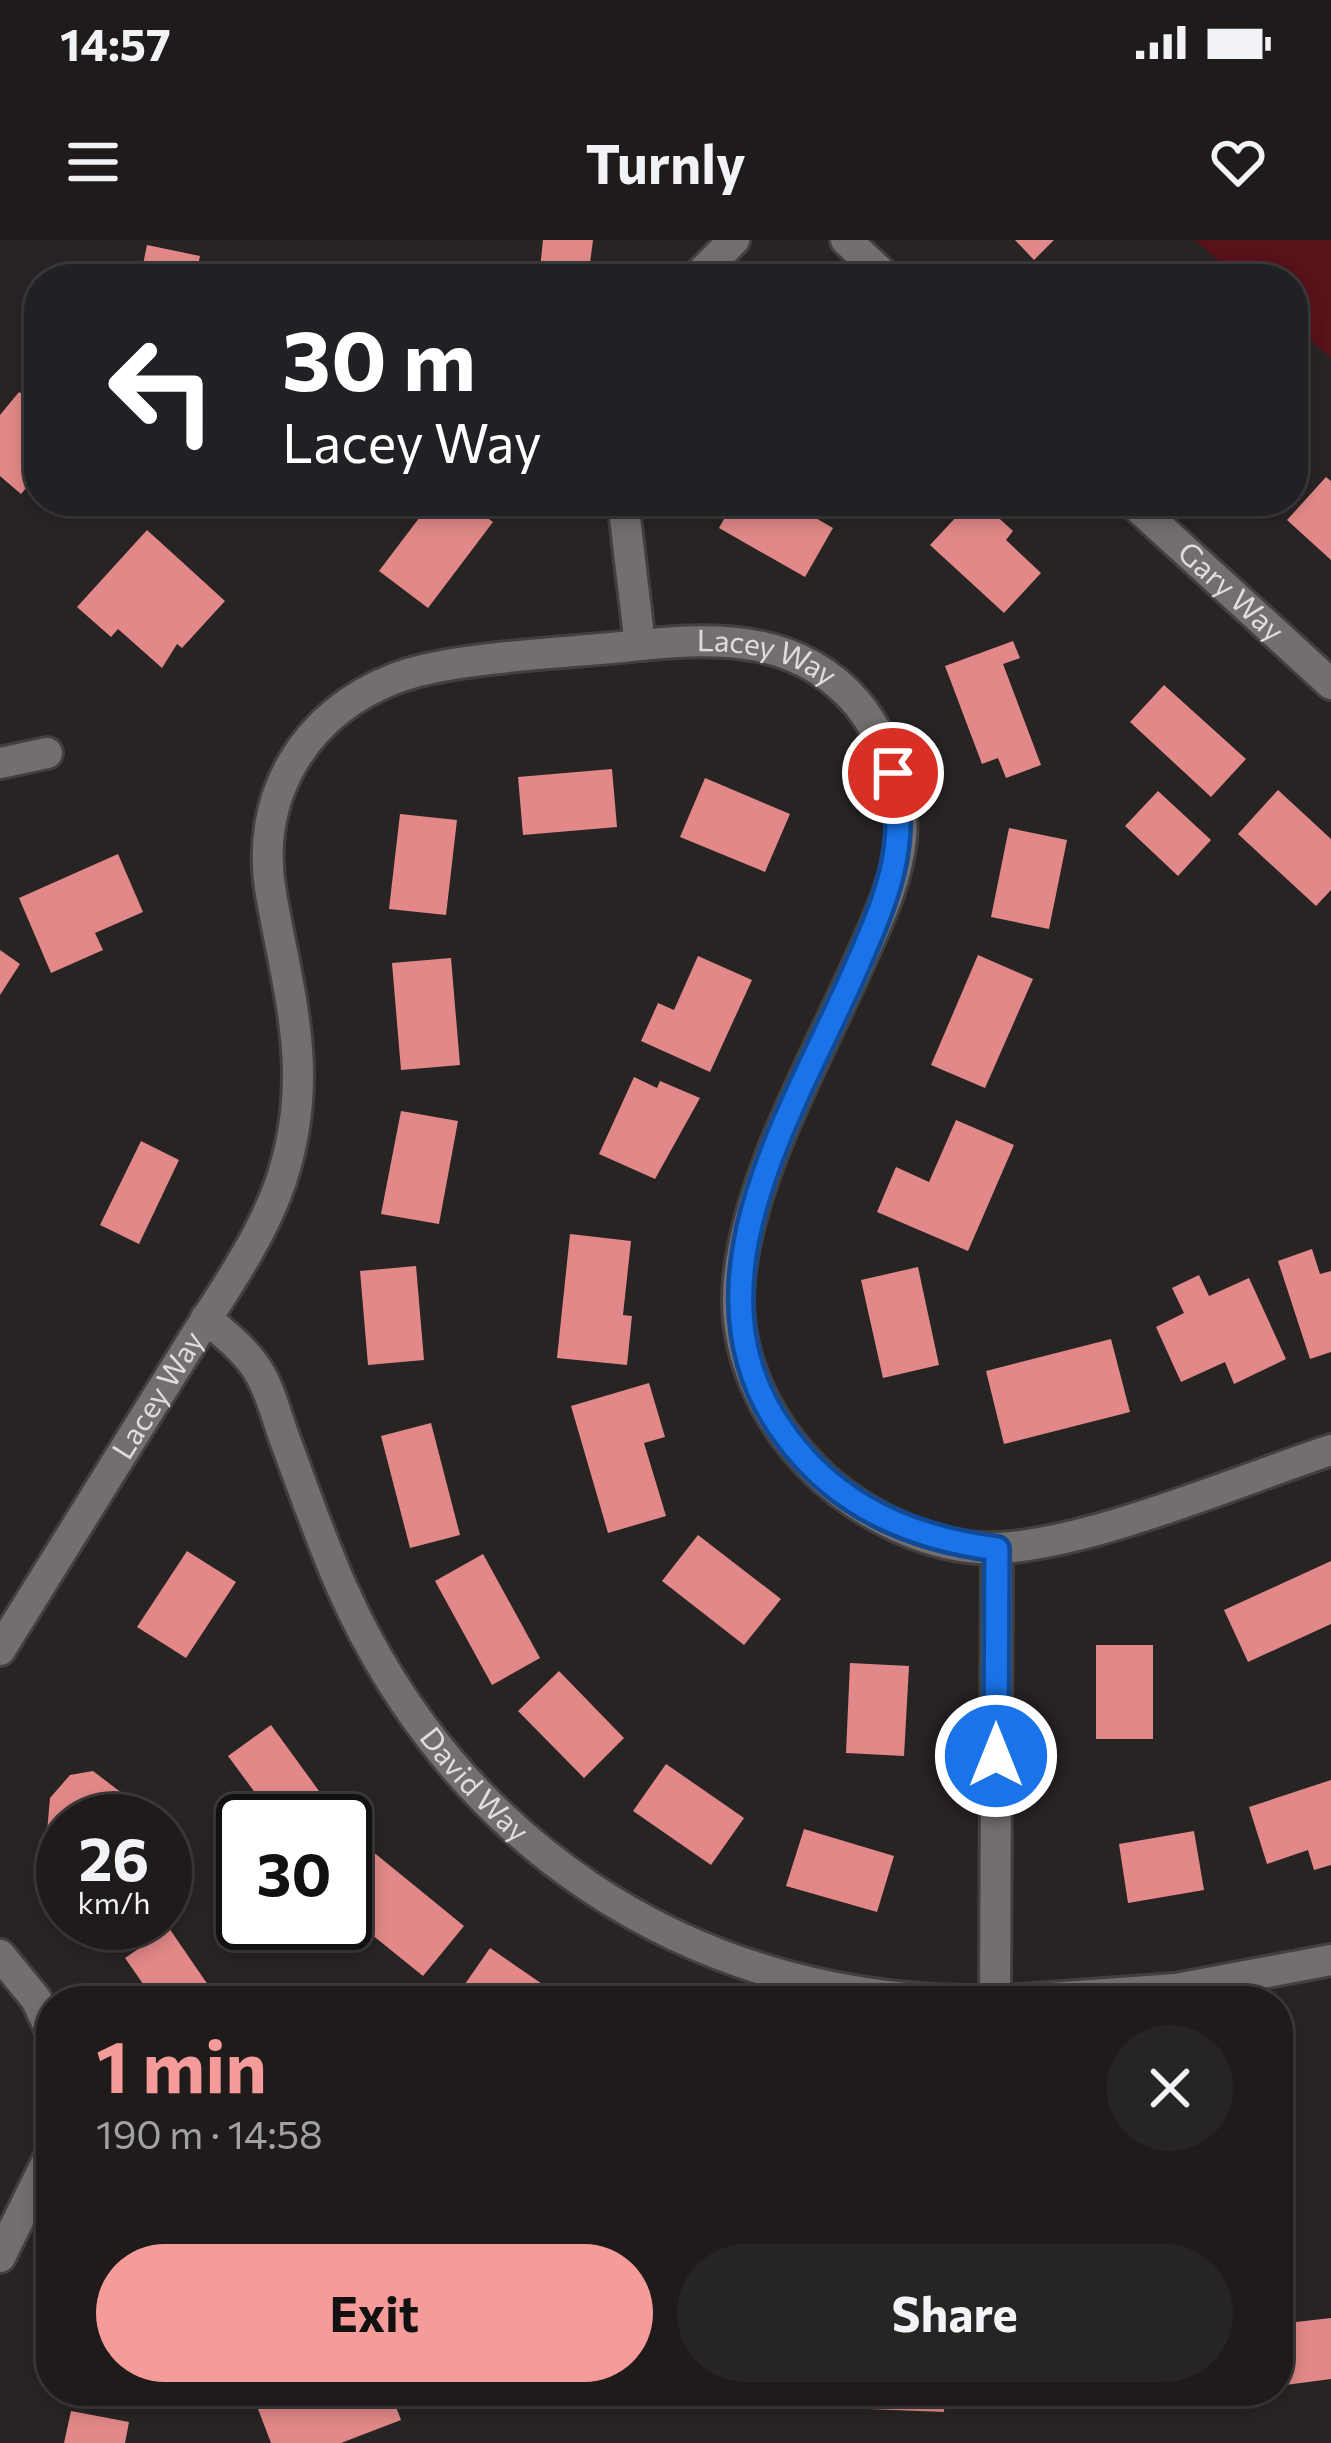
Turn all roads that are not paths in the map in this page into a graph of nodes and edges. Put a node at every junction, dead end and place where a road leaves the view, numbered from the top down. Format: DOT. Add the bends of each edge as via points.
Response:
graph roads {
  1 [pos="734,240"];
  2 [pos="846,240"];
  3 [pos="710,264"];
  4 [pos="872,264"];
  5 [pos="625,516"];
  6 [pos="1147,516"];
  7 [pos="640,645"];
  8 [pos="1331,684"];
  9 [pos="47,753"];
  10 [pos="0,763"];
  11 [pos="206,1318"];
  12 [pos="1331,1450"];
  13 [pos="997,1549"];
  14 [pos="1,1647"];
  15 [pos="0,1954"];
  16 [pos="1331,1960"];
  17 [pos="820,1986"];
  18 [pos="995,1986"];
  19 [pos="1192,1986"];
  20 [pos="36,1999"];
  21 [pos="36,2184"];
  22 [pos="0,2257"];
  1 -- 3 [label="street"];
  2 -- 4 [label="street"];
  5 -- 7 [label="street"];
  6 -- 8 [label="street, Gary Way"];
  7 -- 11 [label="street, Lacey Way" via="400,676 346,704 287,769 268,816 267,868 299,1036 296,1109 271,1206"];
  7 -- 13 [label="street, Lacey Way" via="726,640 791,654 845,690 881,742 900,805 892,882 751,1213 739,1321 745,1356 776,1423 827,1482 920,1534"];
  9 -- 10 [label="street"];
  11 -- 14 [label="street, Lacey Way"];
  11 -- 17 [label="street, David Way" via="258,1370 340,1586 441,1752 513,1825 593,1888 712,1955"];
  12 -- 13 [label="street, Lacey Way" via="1095,1528"];
  13 -- 18 [label="street"];
  15 -- 20 [label="street"];
  16 -- 19 [label="street"];
  21 -- 22 [label="street"];
}
